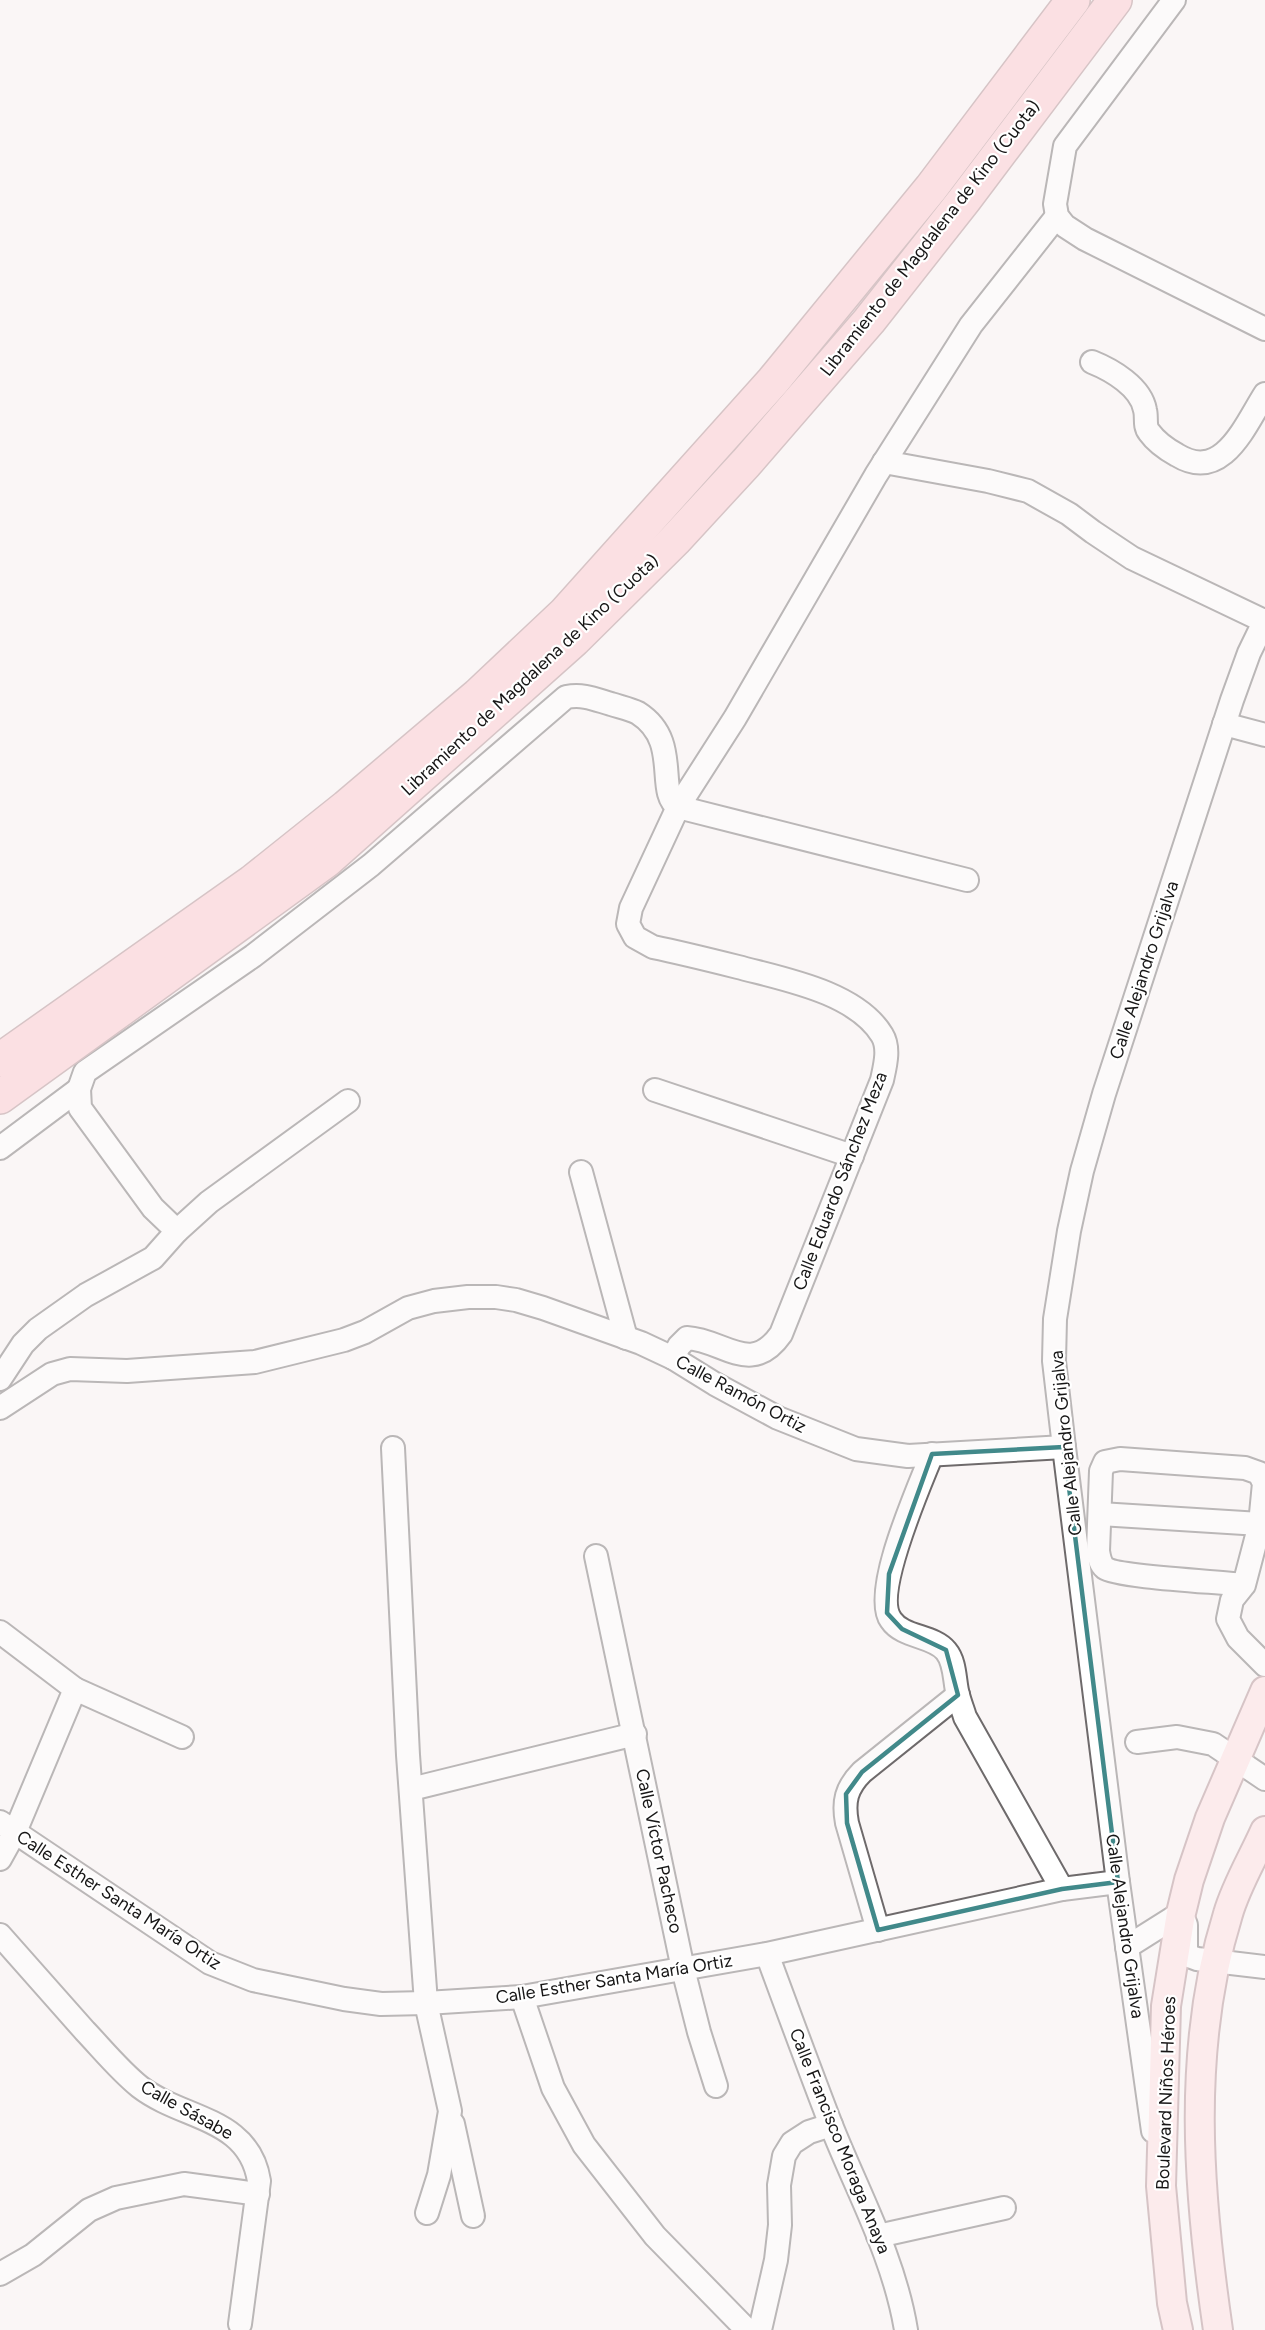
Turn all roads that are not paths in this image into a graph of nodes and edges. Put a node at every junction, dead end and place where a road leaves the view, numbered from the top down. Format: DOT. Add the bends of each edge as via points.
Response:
graph roads {
  1 [pos="1072,0"];
  2 [pos="1115,0"];
  3 [pos="1174,0"];
  4 [pos="1057,216"];
  5 [pos="1265,329"];
  6 [pos="1092,362"];
  7 [pos="1265,394"];
  8 [pos="884,462"];
  9 [pos="1265,620"];
  10 [pos="1224,724"];
  11 [pos="1265,735"];
  12 [pos="678,807"];
  13 [pos="967,880"];
  14 [pos="0,1060"];
  15 [pos="78,1089"];
  16 [pos="655,1090"];
  17 [pos="0,1097"];
  18 [pos="348,1101"];
  19 [pos="0,1148"];
  20 [pos="852,1156"];
  21 [pos="581,1172"];
  22 [pos="177,1231"];
  23 [pos="626,1338"];
  24 [pos="673,1358"];
  25 [pos="0,1379"];
  26 [pos="0,1408"];
  27 [pos="1064,1447"];
  28 [pos="393,1448"];
  29 [pos="932,1454"];
  30 [pos="1100,1514"];
  31 [pos="1260,1524"];
  32 [pos="596,1556"];
  33 [pos="1244,1585"];
  34 [pos="0,1632"];
  35 [pos="1265,1665"];
  36 [pos="75,1689"];
  37 [pos="1265,1691"];
  38 [pos="957,1695"];
  39 [pos="634,1734"];
  40 [pos="182,1737"];
  41 [pos="1137,1742"];
  42 [pos="1235,1761"];
  43 [pos="1265,1779"];
  44 [pos="411,1789"];
  45 [pos="8,1827"];
  46 [pos="1264,1837"];
  47 [pos="0,1859"];
  48 [pos="1118,1882"];
  49 [pos="1062,1889"];
  50 [pos="1181,1913"];
  51 [pos="878,1930"];
  52 [pos="0,1935"];
  53 [pos="1127,1947"];
  54 [pos="767,1954"];
  55 [pos="1216,1960"];
  56 [pos="1265,1967"];
  57 [pos="683,1969"];
  58 [pos="522,1997"];
  59 [pos="426,2003"];
  60 [pos="716,2086"];
  61 [pos="450,2111"];
  62 [pos="831,2125"];
  63 [pos="1161,2186"];
  64 [pos="258,2194"];
  65 [pos="1004,2208"];
  66 [pos="427,2213"];
  67 [pos="473,2216"];
  68 [pos="878,2236"];
  69 [pos="0,2274"];
  70 [pos="240,2324"];
  71 [pos="747,2330"];
  72 [pos="760,2330"];
  73 [pos="906,2330"];
  74 [pos="1178,2330"];
  75 [pos="1218,2330"];
  1 -- 14 [label="highway, Libramiento de Magdalena de Kino (Cuota)" via="932,188 781,372 565,614 469,702 252,882"];
  2 -- 17 [label="highway, Libramiento de Magdalena de Kino (Cuota)" via="869,321 675,540 582,632 326,861"];
  3 -- 4 [label="street" via="1065,146 1055,204"];
  4 -- 5 [label="street" via="1085,239"];
  4 -- 8 [label="street" via="971,325"];
  6 -- 7 [label="street" via="1125,381 1142,399 1147,430 1160,445 1189,463 1208,463 1221,457"];
  8 -- 9 [label="street" via="1028,491 1132,558"];
  8 -- 12 [label="street" via="735,718"];
  9 -- 10 [label="street, Calle Alejandro Grijalva"];
  10 -- 11 [label="street"];
  10 -- 27 [label="street, Calle Alejandro Grijalva" via="1104,1094 1080,1181 1055,1318 1054,1361"];
  12 -- 13 [label="street"];
  12 -- 15 [label="street" via="668,793 663,745 648,721 637,712 581,694 566,697 371,865 253,956 85,1072"];
  12 -- 20 [label="street, Calle Eduardo Sánchez Meza" via="631,908 628,924 635,937 652,947 801,983 849,1005 874,1024 884,1037 887,1056 882,1080"];
  15 -- 19 [label="street"];
  15 -- 22 [label="street" via="80,1107 153,1208"];
  16 -- 20 [label="street"];
  18 -- 22 [label="street" via="209,1202"];
  20 -- 24 [label="street, Calle Eduardo Sánchez Meza" via="775,1343 756,1355 745,1356 687,1338"];
  21 -- 23 [label="street"];
  22 -- 25 [label="street" via="153,1258 86,1295 38,1329"];
  23 -- 24 [label="street, Calle Ramón Ortiz"];
  23 -- 26 [label="street, Calle Ramón Ortiz" via="516,1300 468,1297 408,1308 344,1340 255,1362 127,1371 70,1369 52,1374"];
  24 -- 29 [label="street, Calle Ramón Ortiz" via="778,1418 856,1449 908,1456"];
  27 -- 29 [label="street, Calle Ramón Ortiz"];
  27 -- 48 [label="street, Calle Alejandro Grijalva"];
  28 -- 44 [label="street"];
  29 -- 38 [label="street" via="889,1574 887,1613 902,1629 946,1650 952,1659"];
  30 -- 31 [label="street"];
  30 -- 31 [label="street" via="1101,1471 1105,1462 1120,1459 1253,1469 1264,1482"];
  30 -- 33 [label="street" via="1098,1551 1105,1568"];
  31 -- 33 [label="street"];
  32 -- 39 [label="street, Calle Víctor Pacheco"];
  33 -- 35 [label="street" via="1232,1600 1228,1619 1238,1638"];
  34 -- 36 [label="street"];
  36 -- 40 [label="street"];
  36 -- 45 [label="street"];
  37 -- 42 [label="main road, Boulevard Niños Héroes"];
  38 -- 49 [label="street" via="965,1717"];
  38 -- 51 [label="street" via="862,1772 846,1794 847,1823"];
  39 -- 44 [label="street"];
  39 -- 57 [label="street, Calle Víctor Pacheco"];
  41 -- 42 [label="street" via="1194,1739 1213,1744"];
  42 -- 43 [label="street"];
  42 -- 50 [label="main road, Boulevard Niños Héroes" via="1210,1818"];
  44 -- 59 [label="street"];
  45 -- 47 [label="street"];
  45 -- 59 [label="street, Calle Esther Santa María Ortiz" via="183,1946 233,1973 344,1999 381,2004"];
  46 -- 55 [label="main road, Boulevard Niños Héroes" via="1228,1912"];
  48 -- 49 [label="street, Calle Esther Santa María Ortiz"];
  48 -- 53 [label="street, Calle Alejandro Grijalva"];
  49 -- 51 [label="street, Calle Esther Santa María Ortiz"];
  50 -- 53 [label="street"];
  50 -- 55 [label="street" via="1190,1956"];
  50 -- 63 [label="main road, Boulevard Niños Héroes" via="1166,2006"];
  51 -- 54 [label="street, Calle Esther Santa María Ortiz"];
  52 -- 64 [label="street, Calle Sásabe" via="139,2086 240,2139 257,2166"];
  53 -- 63 [label="street, Calle Alejandro Grijalva"];
  54 -- 57 [label="street, Calle Esther Santa María Ortiz"];
  54 -- 62 [label="street, Calle Francisco Moraga Anaya"];
  55 -- 56 [label="street"];
  55 -- 75 [label="main road, Boulevard Niños Héroes" via="1205,2020 1200,2184"];
  57 -- 58 [label="street, Calle Esther Santa María Ortiz"];
  57 -- 60 [label="street, Calle Víctor Pacheco"];
  58 -- 59 [label="street, Calle Esther Santa María Ortiz"];
  58 -- 71 [label="street" via="553,2088 584,2145 655,2236"];
  59 -- 61 [label="street"];
  61 -- 66 [label="street" via="439,2175"];
  61 -- 67 [label="street"];
  62 -- 68 [label="street, Calle Francisco Moraga Anaya"];
  62 -- 72 [label="street" via="809,2132 792,2144 784,2156 776,2260"];
  63 -- 74 [label="main road, Boulevard Niños Héroes"];
  64 -- 69 [label="street" via="184,2184 116,2198 89,2210 33,2255"];
  64 -- 70 [label="street, Calle Sásabe"];
  65 -- 68 [label="street"];
  68 -- 73 [label="street, Calle Francisco Moraga Anaya" via="899,2292"];
}
